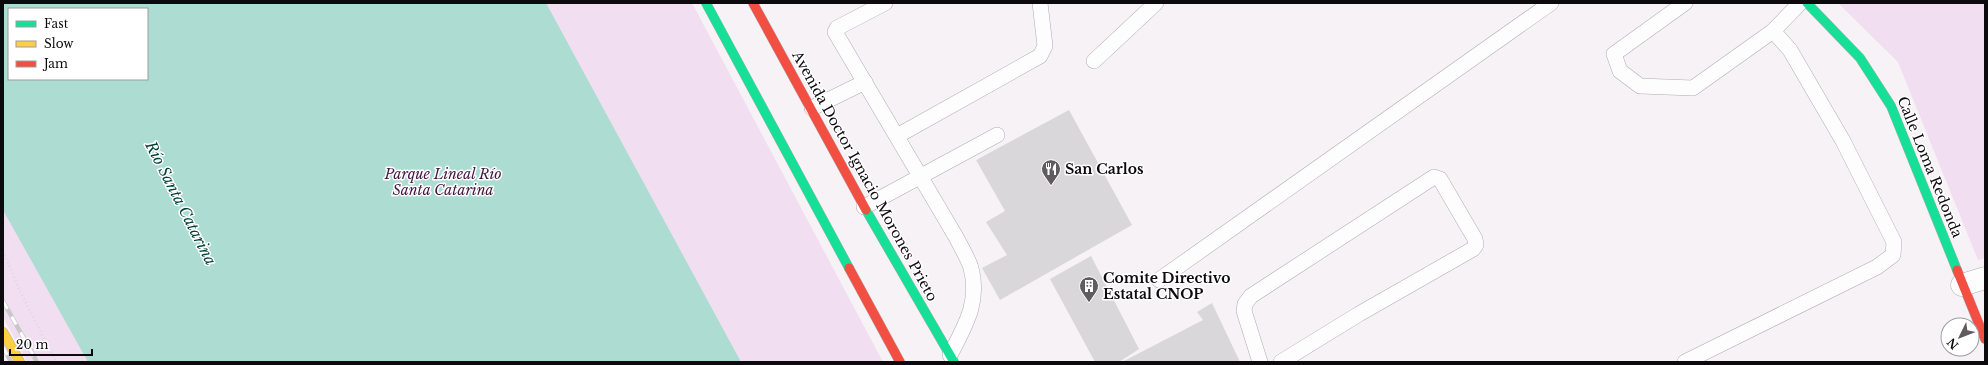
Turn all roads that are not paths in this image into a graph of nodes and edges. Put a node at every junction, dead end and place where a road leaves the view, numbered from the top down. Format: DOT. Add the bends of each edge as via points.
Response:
graph roads {
  1 [pos="706,3"];
  2 [pos="885,3"];
  3 [pos="1040,3"];
  4 [pos="1156,3"];
  5 [pos="1551,3"];
  6 [pos="1685,3"];
  7 [pos="1800,3"];
  8 [pos="1807,3"];
  9 [pos="755,4"];
  10 [pos="1773,31"];
  11 [pos="1094,61"];
  12 [pos="864,82"];
  13 [pos="812,108"];
  14 [pos="997,135"];
  15 [pos="897,136"];
  16 [pos="920,177"];
  17 [pos="864,207"];
  18 [pos="1985,278"];
  19 [pos="1159,280"];
  20 [pos="1962,285"];
  21 [pos="3,332"];
  22 [pos="1985,339"];
  23 [pos="952,358"];
  24 [pos="20,362"];
  25 [pos="900,362"];
  26 [pos="1260,362"];
  27 [pos="1281,362"];
  28 [pos="1685,362"];
  1 -- 25 [label="main road"];
  2 -- 12 [label="lane" via="835,30"];
  3 -- 15 [label="lane" via="1045,46 1040,56"];
  4 -- 11 [label="lane"];
  5 -- 19 [label="lane"];
  6 -- 10 [label="lane" via="1614,54 1620,71 1640,86 1693,88"];
  7 -- 10 [label="lane"];
  8 -- 20 [label="main road, Calle Loma Redonda" via="1860,58 1891,106"];
  9 -- 13 [label="main road, Avenida Doctor Ignacio Morones Prieto"];
  10 -- 28 [label="lane" via="1790,50 1842,141 1894,242 1893,255 1877,267"];
  12 -- 13 [label="lane"];
  12 -- 15 [label="lane"];
  13 -- 17 [label="main road, Avenida Doctor Ignacio Morones Prieto"];
  14 -- 16 [label="lane"];
  15 -- 16 [label="lane"];
  16 -- 17 [label="lane"];
  16 -- 23 [label="lane" via="956,237 971,268 974,292 971,314"];
  17 -- 23 [label="main road, Avenida Doctor Ignacio Morones Prieto"];
  18 -- 20 [label="street"];
  20 -- 22 [label="main road, Calle Loma Redonda"];
  21 -- 24 [label="main road"];
  26 -- 27 [label="lane" via="1244,311 1245,304 1251,296 1434,177 1440,179 1475,240 1476,245 1473,249"];
}
